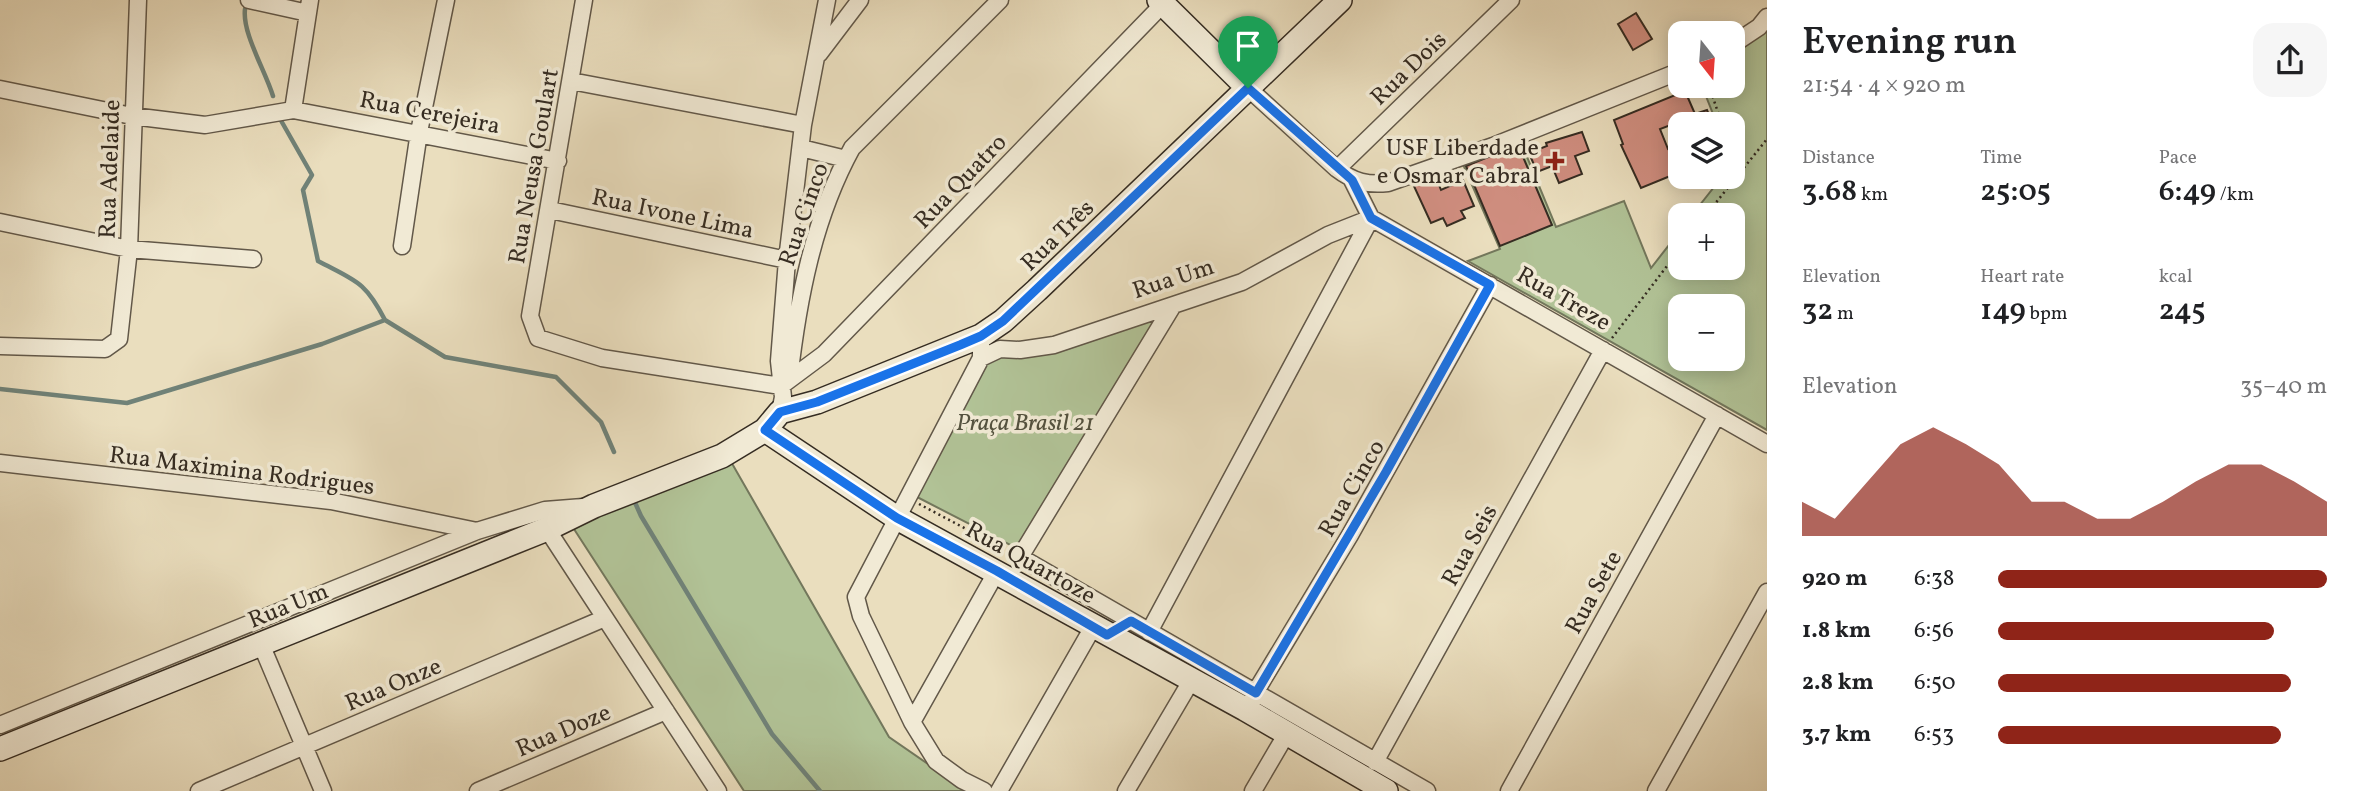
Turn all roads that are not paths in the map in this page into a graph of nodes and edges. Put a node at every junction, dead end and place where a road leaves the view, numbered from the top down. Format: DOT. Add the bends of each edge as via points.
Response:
graph roads {
  1 [pos="138,0"];
  2 [pos="249,0"];
  3 [pos="446,0"];
  4 [pos="584,0"];
  5 [pos="827,0"];
  6 [pos="860,0"];
  7 [pos="1000,0"];
  8 [pos="1340,0"];
  9 [pos="1511,0"];
  10 [pos="1163,1"];
  11 [pos="309,6"];
  12 [pos="1767,17"];
  13 [pos="1745,36"];
  14 [pos="816,58"];
  15 [pos="1668,76"];
  16 [pos="571,81"];
  17 [pos="1248,88"];
  18 [pos="0,89"];
  19 [pos="293,110"];
  20 [pos="132,116"];
  21 [pos="803,125"];
  22 [pos="419,132"];
  23 [pos="800,148"];
  24 [pos="846,159"];
  25 [pos="558,161"];
  26 [pos="1337,169"];
  27 [pos="1352,180"];
  28 [pos="550,210"];
  29 [pos="1371,218"];
  30 [pos="0,222"];
  31 [pos="402,246"];
  32 [pos="129,249"];
  33 [pos="253,259"];
  34 [pos="787,260"];
  35 [pos="1490,285"];
  36 [pos="1172,307"];
  37 [pos="0,346"];
  38 [pos="981,347"];
  39 [pos="1603,350"];
  40 [pos="785,383"];
  41 [pos="780,412"];
  42 [pos="1717,415"];
  43 [pos="765,430"];
  44 [pos="1767,444"];
  45 [pos="0,463"];
  46 [pos="594,506"];
  47 [pos="902,508"];
  48 [pos="547,529"];
  49 [pos="477,531"];
  50 [pos="997,571"];
  51 [pos="1767,592"];
  52 [pos="605,618"];
  53 [pos="1131,621"];
  54 [pos="1100,631"];
  55 [pos="1149,632"];
  56 [pos="261,645"];
  57 [pos="1173,658"];
  58 [pos="1191,681"];
  59 [pos="1250,701"];
  60 [pos="666,711"];
  61 [pos="912,722"];
  62 [pos="0,725"];
  63 [pos="1287,733"];
  64 [pos="304,747"];
  65 [pos="0,749"];
  66 [pos="1376,762"];
  67 [pos="1383,790"];
  68 [pos="199,791"];
  69 [pos="323,791"];
  70 [pos="478,791"];
  71 [pos="718,791"];
  72 [pos="984,791"];
  73 [pos="999,791"];
  74 [pos="1126,791"];
  75 [pos="1253,791"];
  76 [pos="1427,791"];
  77 [pos="1509,791"];
  78 [pos="1656,791"];
  1 -- 20 [label="street, Rua Adelaide"];
  2 -- 11 [label="street"];
  3 -- 22 [label="street"];
  4 -- 16 [label="street, Rua Neusa Goulart"];
  5 -- 14 [label="street"];
  6 -- 14 [label="street"];
  7 -- 24 [label="street, Rua Cinco" via="863,136"];
  8 -- 17 [label="street, Rua Três"];
  9 -- 26 [label="street, Rua Dois"];
  10 -- 17 [label="street"];
  10 -- 40 [label="street, Rua Quatro" via="824,354"];
  11 -- 19 [label="street"];
  12 -- 13 [label="street"];
  14 -- 21 [label="street"];
  15 -- 27 [label="street" via="1388,183"];
  16 -- 21 [label="street"];
  16 -- 25 [label="street, Rua Neusa Goulart"];
  17 -- 26 [label="street"];
  17 -- 38 [label="street, Rua Três"];
  18 -- 20 [label="street, Rua Cerejeira"];
  19 -- 20 [label="street, Rua Cerejeira" via="205,125"];
  19 -- 22 [label="street, Rua Cerejeira"];
  20 -- 32 [label="street, Rua Adelaide"];
  21 -- 23 [label="street"];
  22 -- 25 [label="street, Rua Cerejeira"];
  22 -- 31 [label="street"];
  23 -- 24 [label="street"];
  23 -- 34 [label="street"];
  24 -- 40 [label="street, Rua Cinco" via="806,271"];
  25 -- 28 [label="street, Rua Neusa Goulart"];
  26 -- 27 [label="street"];
  27 -- 29 [label="street"];
  28 -- 34 [label="street, Rua Ivone Lima"];
  28 -- 40 [label="street, Rua Neusa Goulart" via="530,316 538,338 602,358"];
  29 -- 35 [label="street, Rua Treze"];
  29 -- 36 [label="street, Rua Um" via="1328,235 1242,282"];
  29 -- 55 [label="street"];
  30 -- 32 [label="street"];
  32 -- 33 [label="street"];
  32 -- 37 [label="street, Rua Adelaide" via="119,339 105,349"];
  34 -- 40 [label="street" via="779,361"];
  35 -- 39 [label="street, Rua Treze"];
  35 -- 59 [label="street, Rua Cinco" via="1396,455"];
  36 -- 38 [label="street, Rua Um" via="1054,345 1020,350"];
  36 -- 53 [label="street, Rua Quartoze" via="1020,558"];
  38 -- 41 [label="street, Rua Três"];
  38 -- 47 [label="street"];
  39 -- 42 [label="street, Rua Treze"];
  39 -- 66 [label="street, Rua Seis"];
  40 -- 41 [label="street"];
  41 -- 43 [label="street, Rua Um"];
  42 -- 44 [label="street, Rua Treze"];
  42 -- 77 [label="street, Rua Sete"];
  43 -- 46 [label="street, Rua Um" via="722,456"];
  43 -- 47 [label="street, Rua Quartoze"];
  45 -- 49 [label="street, Rua Maximina Rodrigues" via="331,501"];
  46 -- 48 [label="street, Rua Um"];
  46 -- 49 [label="street, Rua Um" via="545,510"];
  47 -- 50 [label="street, Rua Quartoze"];
  47 -- 61 [label="street" via="856,597"];
  48 -- 52 [label="street"];
  48 -- 56 [label="street, Rua Um"];
  49 -- 62 [label="street, Rua Um"];
  50 -- 54 [label="street, Rua Quartoze"];
  50 -- 61 [label="street"];
  51 -- 78 [label="street"];
  52 -- 60 [label="street"];
  52 -- 64 [label="street, Rua Onze"];
  53 -- 54 [label="street"];
  53 -- 55 [label="street, Rua Quartoze"];
  54 -- 57 [label="street, Rua Quartoze"];
  54 -- 73 [label="street"];
  55 -- 57 [label="street, Rua Quartoze"];
  56 -- 64 [label="street"];
  56 -- 65 [label="street, Rua Um"];
  57 -- 58 [label="street, Rua Quartoze"];
  57 -- 59 [label="street, Rua Quartoze"];
  58 -- 59 [label="street, Rua Quartoze"];
  58 -- 74 [label="street"];
  59 -- 63 [label="street, Rua Quartoze"];
  59 -- 66 [label="street, Rua Quartoze"];
  60 -- 70 [label="street, Rua Doze"];
  60 -- 71 [label="street"];
  61 -- 72 [label="street" via="936,761"];
  63 -- 67 [label="street, Rua Quartoze"];
  63 -- 75 [label="street"];
  64 -- 68 [label="street, Rua Onze"];
  64 -- 69 [label="street"];
  66 -- 76 [label="street, Rua Quartoze"];
}
